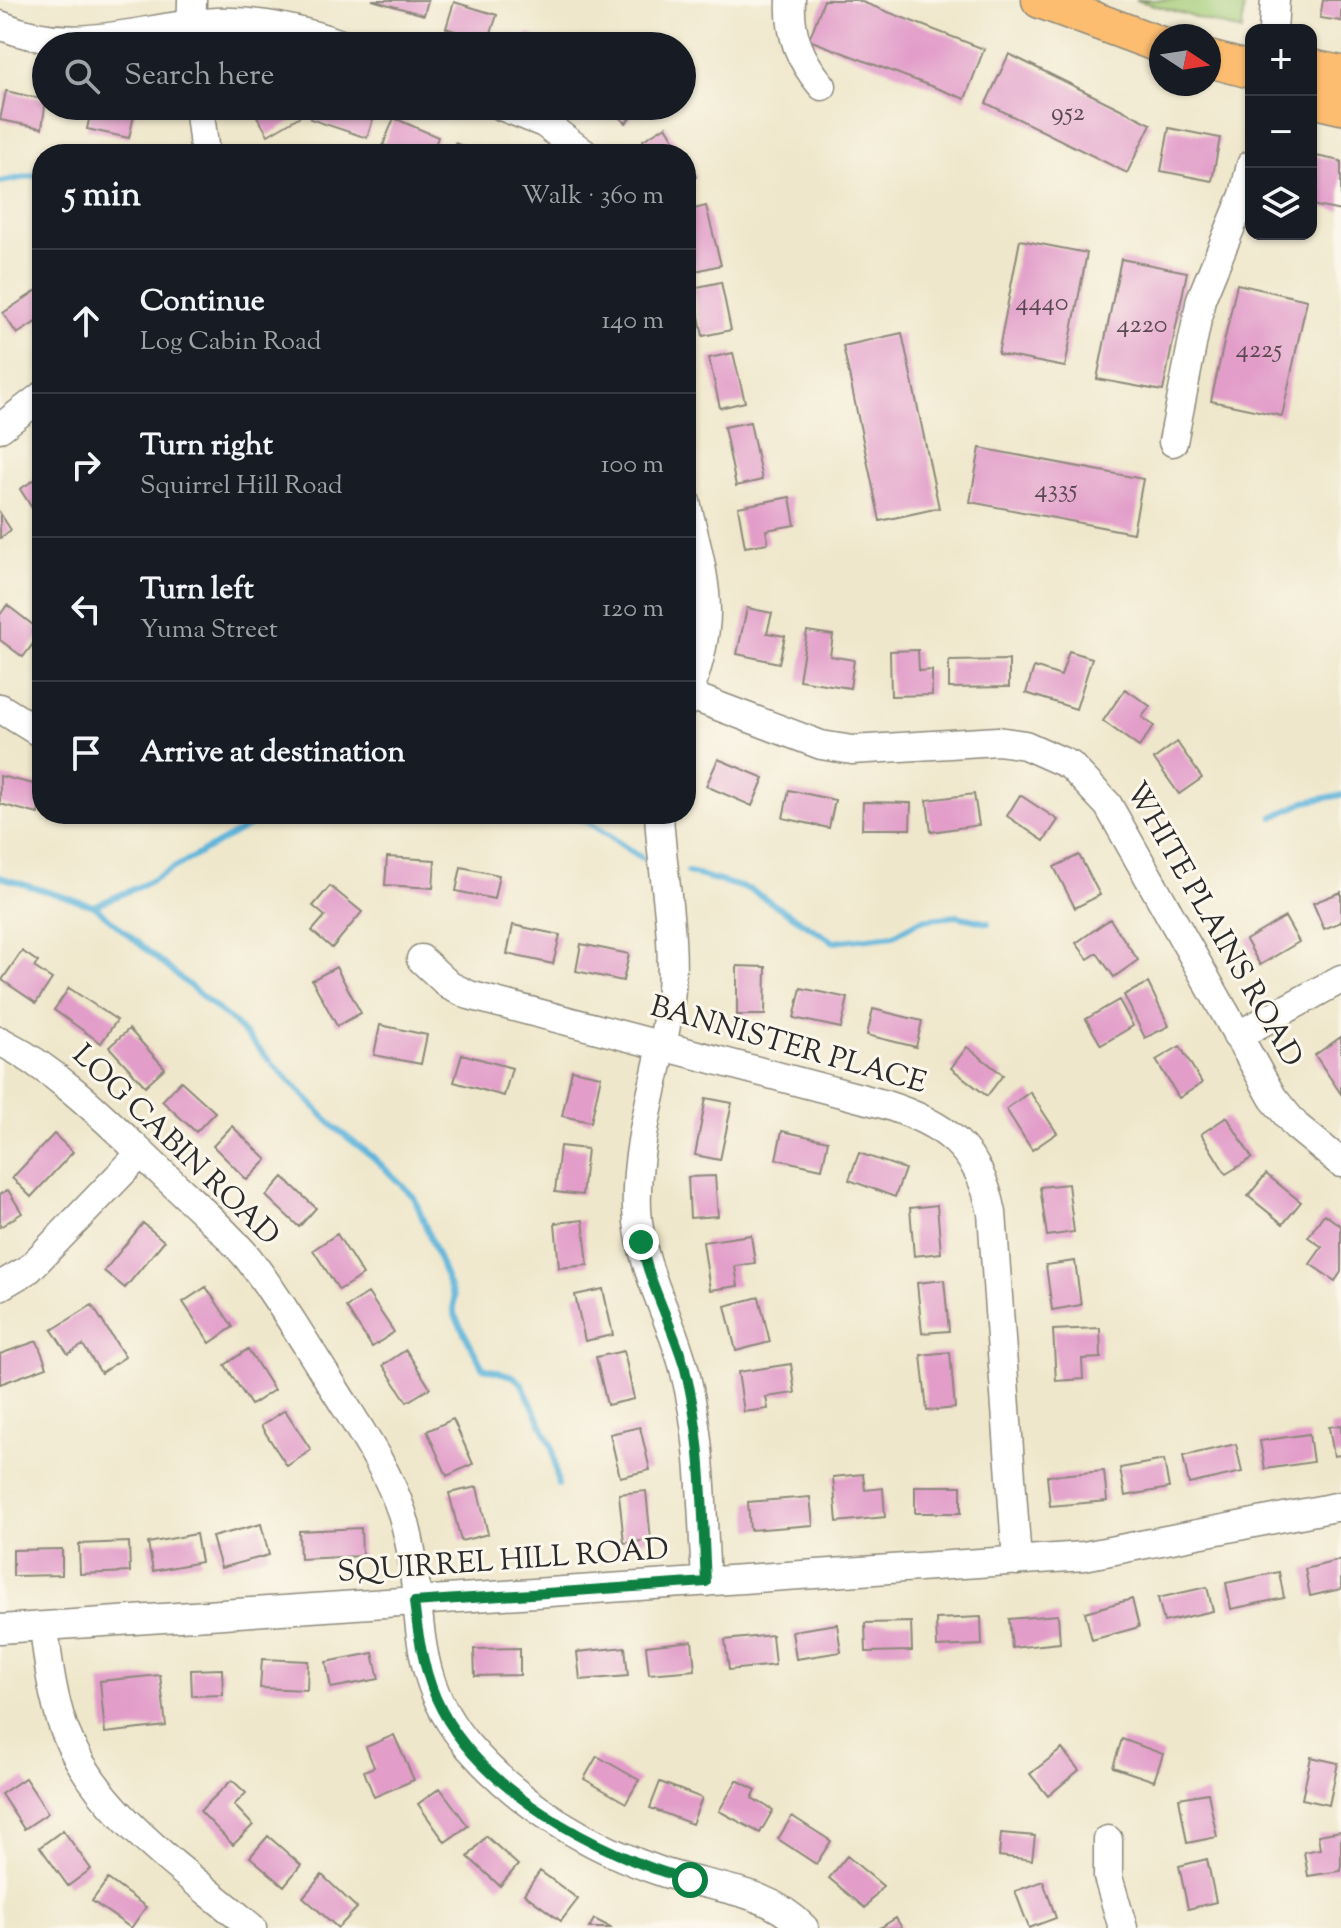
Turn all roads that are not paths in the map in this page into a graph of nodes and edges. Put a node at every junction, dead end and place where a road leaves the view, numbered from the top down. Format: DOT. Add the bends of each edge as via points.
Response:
graph roads {
  1 [pos="791,0"];
  2 [pos="1040,0"];
  3 [pos="1275,0"];
  4 [pos="191,24"];
  5 [pos="1273,24"];
  6 [pos="0,25"];
  7 [pos="141,32"];
  8 [pos="306,32"];
  9 [pos="32,35"];
  10 [pos="1149,41"];
  11 [pos="1221,62"];
  12 [pos="1245,68"];
  13 [pos="1317,69"];
  14 [pos="1341,74"];
  15 [pos="822,86"];
  16 [pos="1317,100"];
  17 [pos="1341,106"];
  18 [pos="201,120"];
  19 [pos="536,120"];
  20 [pos="204,144"];
  21 [pos="572,144"];
  22 [pos="1250,168"];
  23 [pos="32,404"];
  24 [pos="0,428"];
  25 [pos="1173,442"];
  26 [pos="696,547"];
  27 [pos="696,669"];
  28 [pos="696,700"];
  29 [pos="0,708"];
  30 [pos="32,728"];
  31 [pos="660,824"];
  32 [pos="421,959"];
  33 [pos="1341,979"];
  34 [pos="1237,1036"];
  35 [pos="0,1041"];
  36 [pos="661,1046"];
  37 [pos="141,1153"];
  38 [pos="1341,1163"];
  39 [pos="0,1286"];
  40 [pos="1341,1506"];
  41 [pos="1017,1561"];
  42 [pos="706,1582"];
  43 [pos="414,1602"];
  44 [pos="44,1627"];
  45 [pos="0,1629"];
  46 [pos="1108,1840"];
  47 [pos="252,1928"];
  48 [pos="804,1928"];
  49 [pos="1123,1928"];
  1 -- 15 [label="street" via="796,45"];
  2 -- 10 [label="main road"];
  3 -- 5 [label="street"];
  4 -- 7 [label="street"];
  4 -- 8 [label="street" via="259,24"];
  6 -- 9 [label="street"];
  11 -- 12 [label="main road"];
  13 -- 14 [label="main road"];
  16 -- 17 [label="main road"];
  18 -- 20 [label="street"];
  19 -- 21 [label="street"];
  22 -- 25 [label="street" via="1201,299"];
  23 -- 24 [label="street"];
  26 -- 27 [label="street" via="706,613"];
  28 -- 34 [label="street, WHITE PLAINS ROAD" via="821,745 881,751 998,741 1025,745 1070,765 1108,805"];
  29 -- 30 [label="street"];
  31 -- 36 [label="street" via="673,949"];
  32 -- 36 [label="street, BANNISTER PLACE" via="450,986 469,995"];
  33 -- 34 [label="street"];
  34 -- 38 [label="street, WHITE PLAINS ROAD" via="1273,1098 1296,1126"];
  35 -- 37 [label="street, LOG CABIN ROAD" via="44,1067"];
  36 -- 41 [label="street, BANNISTER PLACE" via="918,1115 942,1129 972,1159 992,1213"];
  36 -- 42 [label="street" via="637,1208 644,1259 672,1328 691,1397"];
  37 -- 39 [label="street" via="39,1260"];
  37 -- 43 [label="street, LOG CABIN ROAD" via="247,1258 377,1456 407,1531"];
  40 -- 41 [label="street, SQUIRREL HILL ROAD" via="1084,1556"];
  41 -- 42 [label="street, SQUIRREL HILL ROAD"];
  42 -- 43 [label="street, SQUIRREL HILL ROAD"];
  43 -- 44 [label="street, SQUIRREL HILL ROAD"];
  43 -- 48 [label="street, LOG CABIN ROAD" via="420,1646 437,1698 460,1737 496,1775 552,1819 620,1856 665,1873 748,1892 771,1902"];
  44 -- 45 [label="street, SQUIRREL HILL ROAD"];
  44 -- 47 [label="street" via="54,1697 82,1764 132,1824"];
  46 -- 49 [label="street" via="1108,1877"];
}
